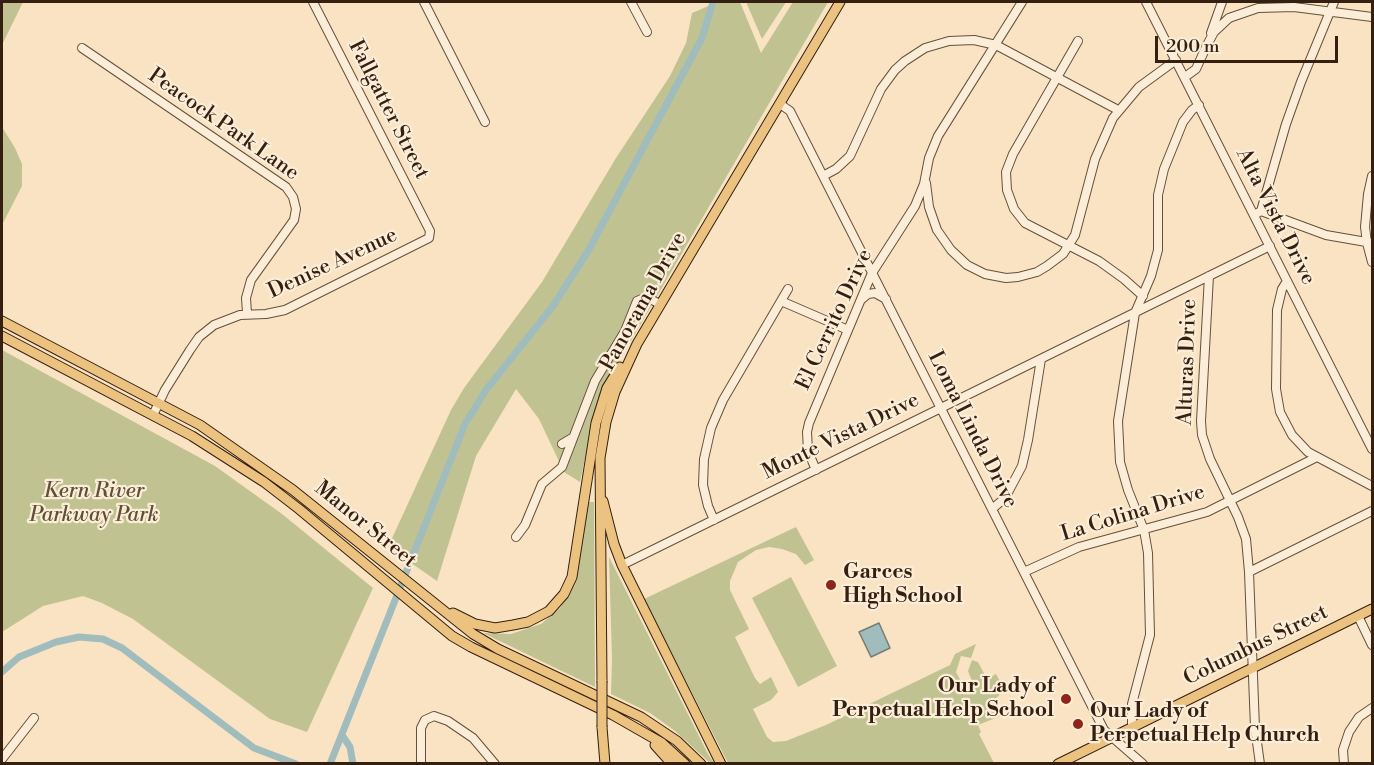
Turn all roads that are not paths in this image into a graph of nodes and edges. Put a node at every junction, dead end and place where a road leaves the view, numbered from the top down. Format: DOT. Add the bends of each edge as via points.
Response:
graph roads {
  1 [pos="313,2"];
  2 [pos="424,2"];
  3 [pos="631,2"];
  4 [pos="840,2"];
  5 [pos="1022,2"];
  6 [pos="1146,2"];
  7 [pos="1222,2"];
  8 [pos="1334,2"];
  9 [pos="1329,12"];
  10 [pos="1372,17"];
  11 [pos="647,32"];
  12 [pos="1078,41"];
  13 [pos="996,45"];
  14 [pos="1206,47"];
  15 [pos="82,48"];
  16 [pos="1176,60"];
  17 [pos="1057,77"];
  18 [pos="1185,77"];
  19 [pos="780,104"];
  20 [pos="1199,105"];
  21 [pos="1118,110"];
  22 [pos="485,122"];
  23 [pos="926,172"];
  24 [pos="823,176"];
  25 [pos="1372,176"];
  26 [pos="1257,213"];
  27 [pos="430,235"];
  28 [pos="1370,243"];
  29 [pos="1068,246"];
  30 [pos="1270,246"];
  31 [pos="1372,262"];
  32 [pos="872,273"];
  33 [pos="1209,276"];
  34 [pos="1287,281"];
  35 [pos="788,289"];
  36 [pos="1143,296"];
  37 [pos="886,299"];
  38 [pos="861,300"];
  39 [pos="781,301"];
  40 [pos="659,307"];
  41 [pos="247,313"];
  42 [pos="1135,313"];
  43 [pos="2,321"];
  44 [pos="848,330"];
  45 [pos="2,336"];
  46 [pos="1041,359"];
  47 [pos="158,403"];
  48 [pos="942,408"];
  49 [pos="153,415"];
  50 [pos="572,438"];
  51 [pos="562,444"];
  52 [pos="1372,449"];
  53 [pos="1317,457"];
  54 [pos="816,470"];
  55 [pos="1372,486"];
  56 [pos="599,487"];
  57 [pos="1230,500"];
  58 [pos="992,508"];
  59 [pos="1372,511"];
  60 [pos="714,520"];
  61 [pos="1144,530"];
  62 [pos="516,537"];
  63 [pos="622,565"];
  64 [pos="1024,572"];
  65 [pos="1249,572"];
  66 [pos="441,609"];
  67 [pos="1372,609"];
  68 [pos="1358,616"];
  69 [pos="1372,645"];
  70 [pos="1253,668"];
  71 [pos="1372,708"];
  72 [pos="34,718"];
  73 [pos="1132,727"];
  74 [pos="638,729"];
  75 [pos="1112,737"];
  76 [pos="2,759"];
  77 [pos="421,764"];
  78 [pos="495,764"];
  79 [pos="605,764"];
  80 [pos="672,764"];
  81 [pos="685,764"];
  82 [pos="701,764"];
  83 [pos="721,764"];
  84 [pos="1058,764"];
  85 [pos="1143,764"];
  86 [pos="1260,764"];
  87 [pos="1344,764"];
  1 -- 27 [label="street, Fallgatter Street"];
  2 -- 22 [label="street"];
  3 -- 11 [label="street"];
  4 -- 19 [label="main road, Panorama Drive"];
  5 -- 13 [label="street, El Cerrito Drive"];
  6 -- 16 [label="street, Alta Vista Drive"];
  7 -- 14 [label="street"];
  8 -- 9 [label="street"];
  9 -- 10 [label="street"];
  9 -- 14 [label="street" via="1282,6 1246,10 1221,24"];
  9 -- 26 [label="street"];
  12 -- 17 [label="street"];
  13 -- 17 [label="street"];
  13 -- 23 [label="street, El Cerrito Drive" via="938,136"];
  13 -- 24 [label="street" via="974,40 949,41 925,48 905,61 881,89 850,156"];
  14 -- 18 [label="street" via="1197,69"];
  15 -- 41 [label="street, Peacock Park Lane" via="286,187 293,197 294,220 251,280"];
  16 -- 18 [label="street, Alta Vista Drive"];
  16 -- 21 [label="street" via="1138,87"];
  17 -- 21 [label="street"];
  17 -- 29 [label="street" via="1013,154 1006,182 1009,200 1019,216"];
  18 -- 20 [label="street, Alta Vista Drive"];
  19 -- 24 [label="street, Loma Linda Drive" via="790,111"];
  19 -- 40 [label="main road, Panorama Drive"];
  20 -- 26 [label="street, Alta Vista Drive"];
  20 -- 36 [label="street" via="1183,122 1164,169 1158,195 1158,250"];
  21 -- 29 [label="street" via="1100,143 1079,224"];
  23 -- 29 [label="street" via="927,201 937,230 951,250 976,270 1006,278 1028,275 1047,266"];
  23 -- 32 [label="street, El Cerrito Drive" via="915,206"];
  24 -- 32 [label="street, Loma Linda Drive"];
  25 -- 28 [label="street" via="1366,211"];
  26 -- 28 [label="street"];
  26 -- 30 [label="street, Alta Vista Drive"];
  27 -- 41 [label="street, Denise Avenue" via="426,241 285,309"];
  28 -- 31 [label="street"];
  29 -- 36 [label="street" via="1110,268"];
  30 -- 33 [label="street, Monte Vista Drive"];
  30 -- 34 [label="street, Alta Vista Drive"];
  32 -- 37 [label="street, Loma Linda Drive"];
  32 -- 38 [label="street, El Cerrito Drive"];
  33 -- 42 [label="street, Monte Vista Drive"];
  33 -- 57 [label="street, Alturas Drive" via="1201,421 1206,448"];
  34 -- 52 [label="street, Alta Vista Drive"];
  34 -- 53 [label="street" via="1277,310 1277,401 1292,435"];
  35 -- 39 [label="street"];
  36 -- 42 [label="street"];
  37 -- 38 [label="street" via="875,293"];
  37 -- 48 [label="street, Loma Linda Drive"];
  38 -- 44 [label="street, El Cerrito Drive"];
  39 -- 44 [label="street"];
  39 -- 60 [label="street" via="723,399 711,428 702,473"];
  40 -- 50 [label="street" via="648,298 637,301 625,331 595,381"];
  40 -- 56 [label="main road, Panorama Drive" via="615,392 606,422"];
  40 -- 66 [label="main road" via="604,395 596,423 572,578 564,594 538,618 495,628"];
  41 -- 47 [label="street" via="223,320 199,337"];
  42 -- 46 [label="street, Monte Vista Drive"];
  42 -- 61 [label="street" via="1118,442 1123,476"];
  43 -- 47 [label="main road, Manor Street"];
  44 -- 54 [label="street, El Cerrito Drive" via="809,423 808,451"];
  45 -- 49 [label="main road, Manor Street"];
  46 -- 48 [label="street, Monte Vista Drive"];
  46 -- 58 [label="street" via="1022,466 1005,498"];
  47 -- 49 [label="street"];
  47 -- 66 [label="main road, Manor Street" via="200,425 270,473"];
  48 -- 54 [label="street, Monte Vista Drive"];
  48 -- 58 [label="street, Loma Linda Drive"];
  49 -- 74 [label="main road, Manor Street" via="264,482 452,636"];
  50 -- 51 [label="street"];
  50 -- 62 [label="street" via="562,467 542,484"];
  53 -- 55 [label="street"];
  53 -- 57 [label="street, La Colina Drive"];
  54 -- 60 [label="street, Monte Vista Drive"];
  56 -- 63 [label="main road"];
  56 -- 79 [label="main road, Panorama Drive, bridge"];
  57 -- 61 [label="street, La Colina Drive" via="1196,516"];
  57 -- 65 [label="street, Alturas Drive" via="1246,539"];
  58 -- 64 [label="street, Loma Linda Drive"];
  59 -- 65 [label="street"];
  60 -- 63 [label="street, Monte Vista Drive"];
  61 -- 64 [label="street, La Colina Drive" via="1079,547"];
  61 -- 73 [label="street" via="1151,621 1148,650 1132,704"];
  63 -- 83 [label="main road"];
  64 -- 75 [label="street, Loma Linda Drive" via="1104,730"];
  65 -- 70 [label="street, Alturas Drive"];
  66 -- 82 [label="main road, Manor Street" via="498,649 641,717 677,741"];
  67 -- 68 [label="main road, Columbus Street"];
  68 -- 69 [label="street"];
  68 -- 70 [label="main road, Columbus Street"];
  70 -- 73 [label="main road, Columbus Street"];
  70 -- 86 [label="street, Alturas Drive"];
  71 -- 87 [label="street" via="1359,717 1349,732 1343,750"];
  72 -- 76 [label="street"];
  73 -- 75 [label="main road, Columbus Street"];
  74 -- 80 [label="main road"];
  74 -- 81 [label="main road, Manor Street" via="662,743"];
  75 -- 84 [label="main road, Columbus Street"];
  75 -- 85 [label="street, Loma Linda Drive"];
  77 -- 78 [label="street" via="422,724 429,717 440,717 473,738"];
}
